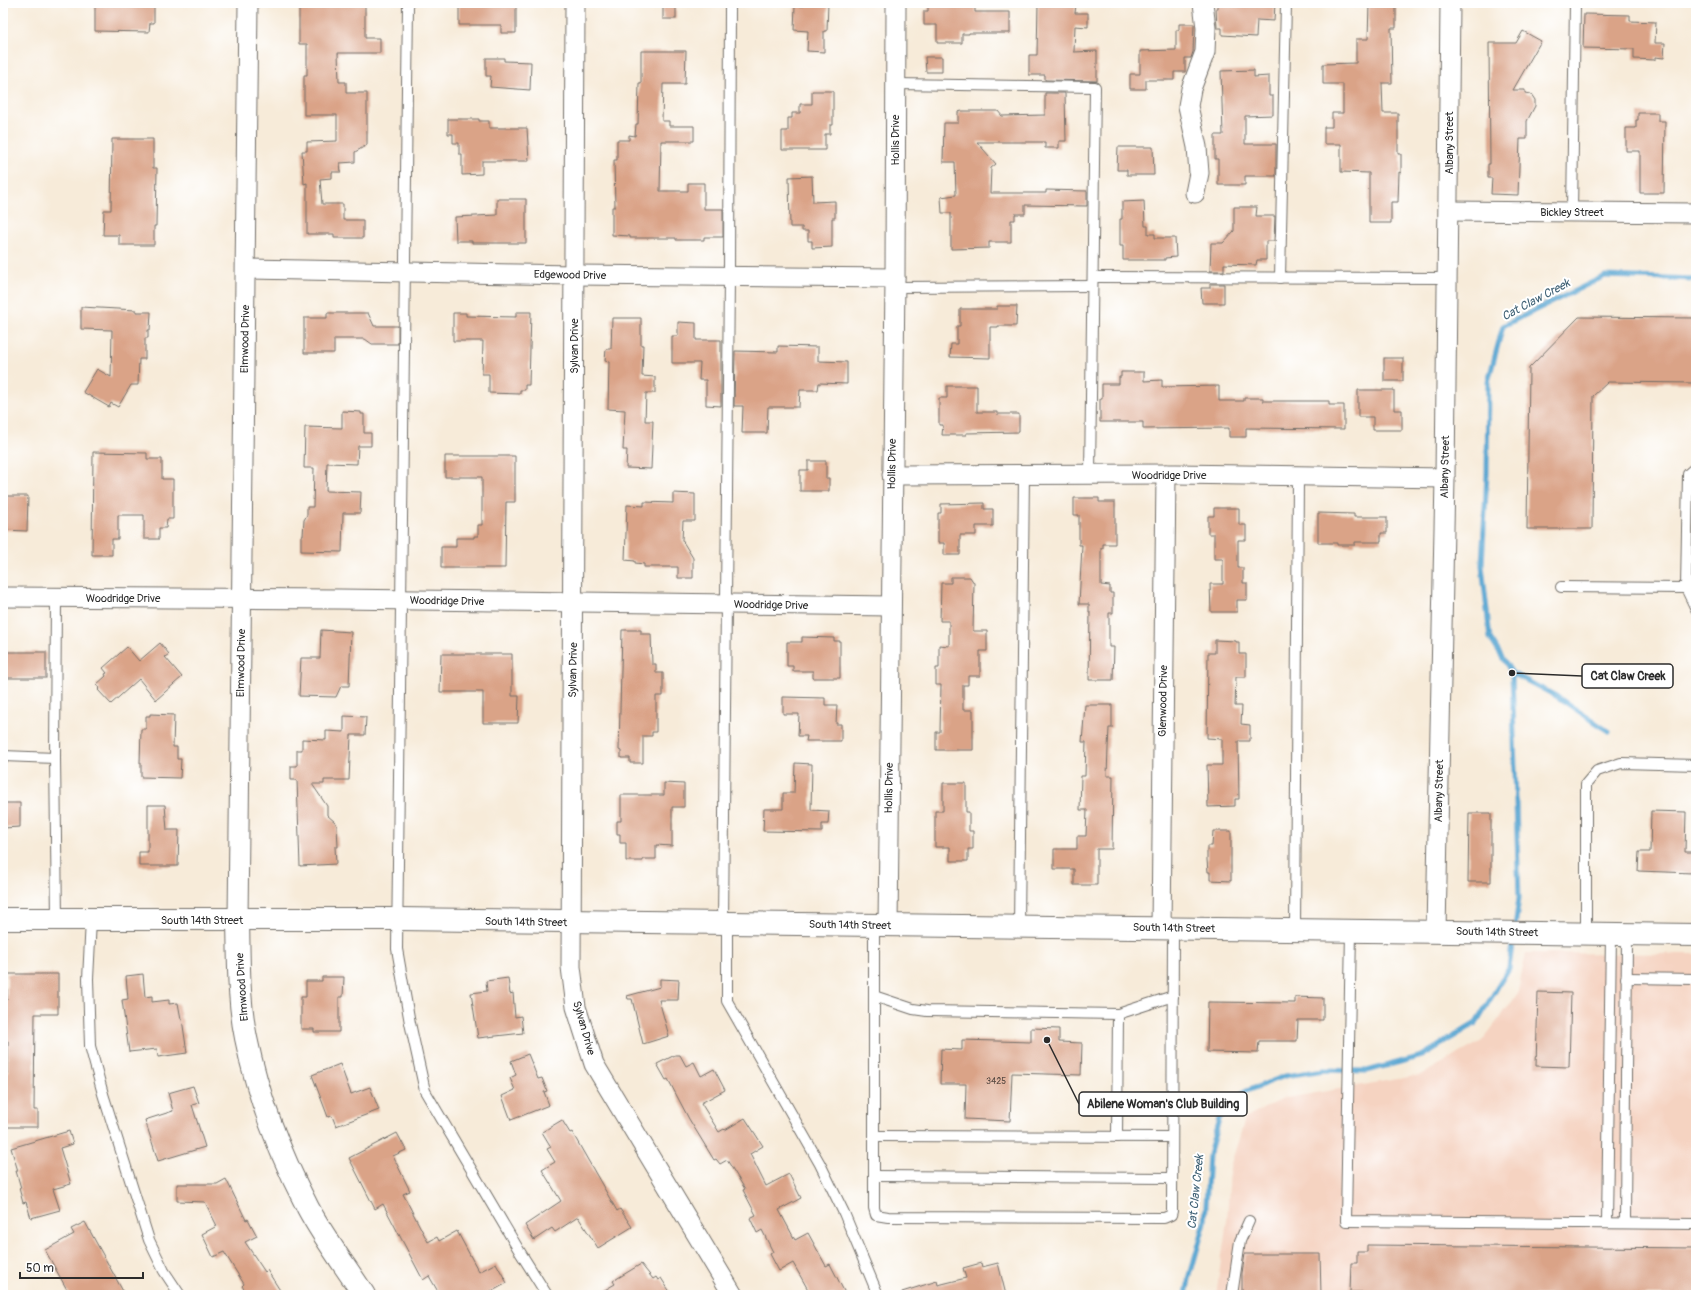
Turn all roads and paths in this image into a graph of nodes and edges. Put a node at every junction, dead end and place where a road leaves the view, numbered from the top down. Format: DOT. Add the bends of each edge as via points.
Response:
graph roads {
  1 [pos="248,3"];
  2 [pos="408,3"];
  3 [pos="575,3"];
  4 [pos="730,3"];
  5 [pos="896,3"];
  6 [pos="1203,3"];
  7 [pos="1286,3"];
  8 [pos="1450,3"];
  9 [pos="1575,3"];
  10 [pos="896,84"];
  11 [pos="1195,192"];
  12 [pos="1449,211"];
  13 [pos="1572,212"];
  14 [pos="1696,213"];
  15 [pos="246,269"];
  16 [pos="405,272"];
  17 [pos="574,275"];
  18 [pos="729,277"];
  19 [pos="1280,278"];
  20 [pos="1448,278"];
  21 [pos="1092,282"];
  22 [pos="895,283"];
  23 [pos="1696,467"];
  24 [pos="1024,474"];
  25 [pos="1090,474"];
  26 [pos="1166,474"];
  27 [pos="892,475"];
  28 [pos="1298,476"];
  29 [pos="1445,478"];
  30 [pos="1561,587"];
  31 [pos="1686,588"];
  32 [pos="3,597"];
  33 [pos="56,597"];
  34 [pos="242,599"];
  35 [pos="400,600"];
  36 [pos="574,602"];
  37 [pos="725,604"];
  38 [pos="891,606"];
  39 [pos="1696,609"];
  40 [pos="3,756"];
  41 [pos="55,758"];
  42 [pos="1696,765"];
  43 [pos="3,919"];
  44 [pos="57,919"];
  45 [pos="398,919"];
  46 [pos="91,920"];
  47 [pos="238,920"];
  48 [pos="570,922"];
  49 [pos="725,924"];
  50 [pos="881,926"];
  51 [pos="1019,926"];
  52 [pos="1167,928"];
  53 [pos="1296,929"];
  54 [pos="1351,930"];
  55 [pos="1436,931"];
  56 [pos="1586,934"];
  57 [pos="1619,935"];
  58 [pos="1696,935"];
  59 [pos="1626,978"];
  60 [pos="1696,979"];
  61 [pos="874,996"];
  62 [pos="1173,996"];
  63 [pos="1118,1014"];
  64 [pos="874,1136"];
  65 [pos="1116,1137"];
  66 [pos="1172,1137"];
  67 [pos="874,1176"];
  68 [pos="1172,1178"];
  69 [pos="1249,1221"];
  70 [pos="1607,1223"];
  71 [pos="1625,1223"];
  72 [pos="1696,1224"];
  73 [pos="180,1295"];
  74 [pos="364,1295"];
  75 [pos="547,1295"];
  76 [pos="733,1295"];
  77 [pos="878,1295"];
  78 [pos="1232,1295"];
  1 -- 15 [label="street, Elmwood Drive"];
  2 -- 16 [label="lane"];
  3 -- 17 [label="street, Sylvan Drive"];
  4 -- 18 [label="lane"];
  5 -- 10 [label="street, Hollis Drive"];
  6 -- 11 [label="street" via="1205,52 1191,89 1188,106 1197,147 1199,173"];
  7 -- 19 [label="lane"];
  8 -- 12 [label="street, Albany Street"];
  9 -- 13 [label="lane"];
  10 -- 21 [label="lane" via="1095,88"];
  10 -- 22 [label="street, Hollis Drive"];
  12 -- 13 [label="street, Bickley Street"];
  12 -- 20 [label="street, Albany Street"];
  13 -- 14 [label="street, Bickley Street"];
  15 -- 16 [label="street, Edgewood Drive"];
  15 -- 34 [label="street, Elmwood Drive"];
  16 -- 17 [label="street, Edgewood Drive"];
  16 -- 35 [label="lane"];
  17 -- 18 [label="street, Edgewood Drive"];
  17 -- 36 [label="street, Sylvan Drive"];
  18 -- 22 [label="street, Edgewood Drive"];
  18 -- 37 [label="lane"];
  19 -- 20 [label="lane"];
  19 -- 21 [label="lane"];
  20 -- 29 [label="street, Albany Street"];
  21 -- 22 [label="lane" via="1004,285"];
  21 -- 25 [label="lane"];
  22 -- 27 [label="street, Hollis Drive"];
  23 -- 31 [label="lane" via="1688,474"];
  24 -- 25 [label="street, Woodridge Drive"];
  24 -- 27 [label="street, Woodridge Drive"];
  24 -- 51 [label="lane"];
  25 -- 26 [label="street, Woodridge Drive"];
  26 -- 28 [label="street, Woodridge Drive"];
  26 -- 52 [label="street, Glenwood Drive"];
  27 -- 38 [label="street, Hollis Drive"];
  28 -- 29 [label="street, Woodridge Drive"];
  28 -- 53 [label="lane"];
  29 -- 55 [label="street, Albany Street"];
  30 -- 31 [label="lane"];
  31 -- 39 [label="lane"];
  32 -- 33 [label="street, Woodridge Drive"];
  33 -- 34 [label="street, Woodridge Drive"];
  33 -- 41 [label="lane"];
  34 -- 35 [label="street, Woodridge Drive"];
  34 -- 47 [label="street, Elmwood Drive"];
  35 -- 36 [label="street, Woodridge Drive"];
  35 -- 45 [label="lane"];
  36 -- 37 [label="street, Woodridge Drive"];
  36 -- 48 [label="street, Sylvan Drive"];
  37 -- 38 [label="street, Woodridge Drive"];
  37 -- 49 [label="lane"];
  38 -- 50 [label="street, Hollis Drive"];
  40 -- 41 [label="lane"];
  41 -- 44 [label="lane"];
  42 -- 56 [label="lane" via="1621,763 1597,771 1586,784"];
  43 -- 44 [label="main road, South 14th Street"];
  44 -- 46 [label="main road, South 14th Street"];
  45 -- 47 [label="main road, South 14th Street"];
  45 -- 48 [label="main road, South 14th Street"];
  45 -- 75 [label="lane" via="397,949 425,1091"];
  46 -- 47 [label="main road, South 14th Street"];
  46 -- 73 [label="lane" via="88,979 90,1046 149,1240 164,1271"];
  47 -- 74 [label="main road, Elmwood Drive" via="245,1037 263,1106 277,1144 309,1209"];
  48 -- 49 [label="main road, South 14th Street"];
  48 -- 76 [label="street, Sylvan Drive" via="571,967 576,1007 594,1064"];
  49 -- 50 [label="main road, South 14th Street"];
  49 -- 77 [label="lane" via="727,1002 820,1164 844,1213"];
  50 -- 51 [label="main road, South 14th Street"];
  50 -- 61 [label="lane"];
  51 -- 52 [label="main road, South 14th Street"];
  52 -- 53 [label="main road, South 14th Street"];
  52 -- 62 [label="lane"];
  53 -- 54 [label="main road, South 14th Street"];
  54 -- 55 [label="main road, South 14th Street"];
  54 -- 70 [label="lane" via="1346,1221"];
  55 -- 56 [label="main road, South 14th Street"];
  56 -- 57 [label="main road, South 14th Street"];
  57 -- 58 [label="main road, South 14th Street"];
  57 -- 59 [label="lane"];
  57 -- 70 [label="lane"];
  59 -- 60 [label="lane"];
  59 -- 71 [label="lane"];
  61 -- 63 [label="lane" via="927,1011"];
  61 -- 64 [label="lane"];
  62 -- 63 [label="lane"];
  62 -- 66 [label="lane"];
  63 -- 65 [label="lane"];
  64 -- 65 [label="lane"];
  64 -- 67 [label="lane"];
  65 -- 66 [label="lane"];
  66 -- 68 [label="lane"];
  67 -- 68 [label="lane"];
  67 -- 68 [label="lane" via="876,1215 896,1217 1167,1218 1172,1211"];
  69 -- 78 [label="lane" via="1240,1241"];
  70 -- 71 [label="lane"];
  71 -- 72 [label="lane"];
}
